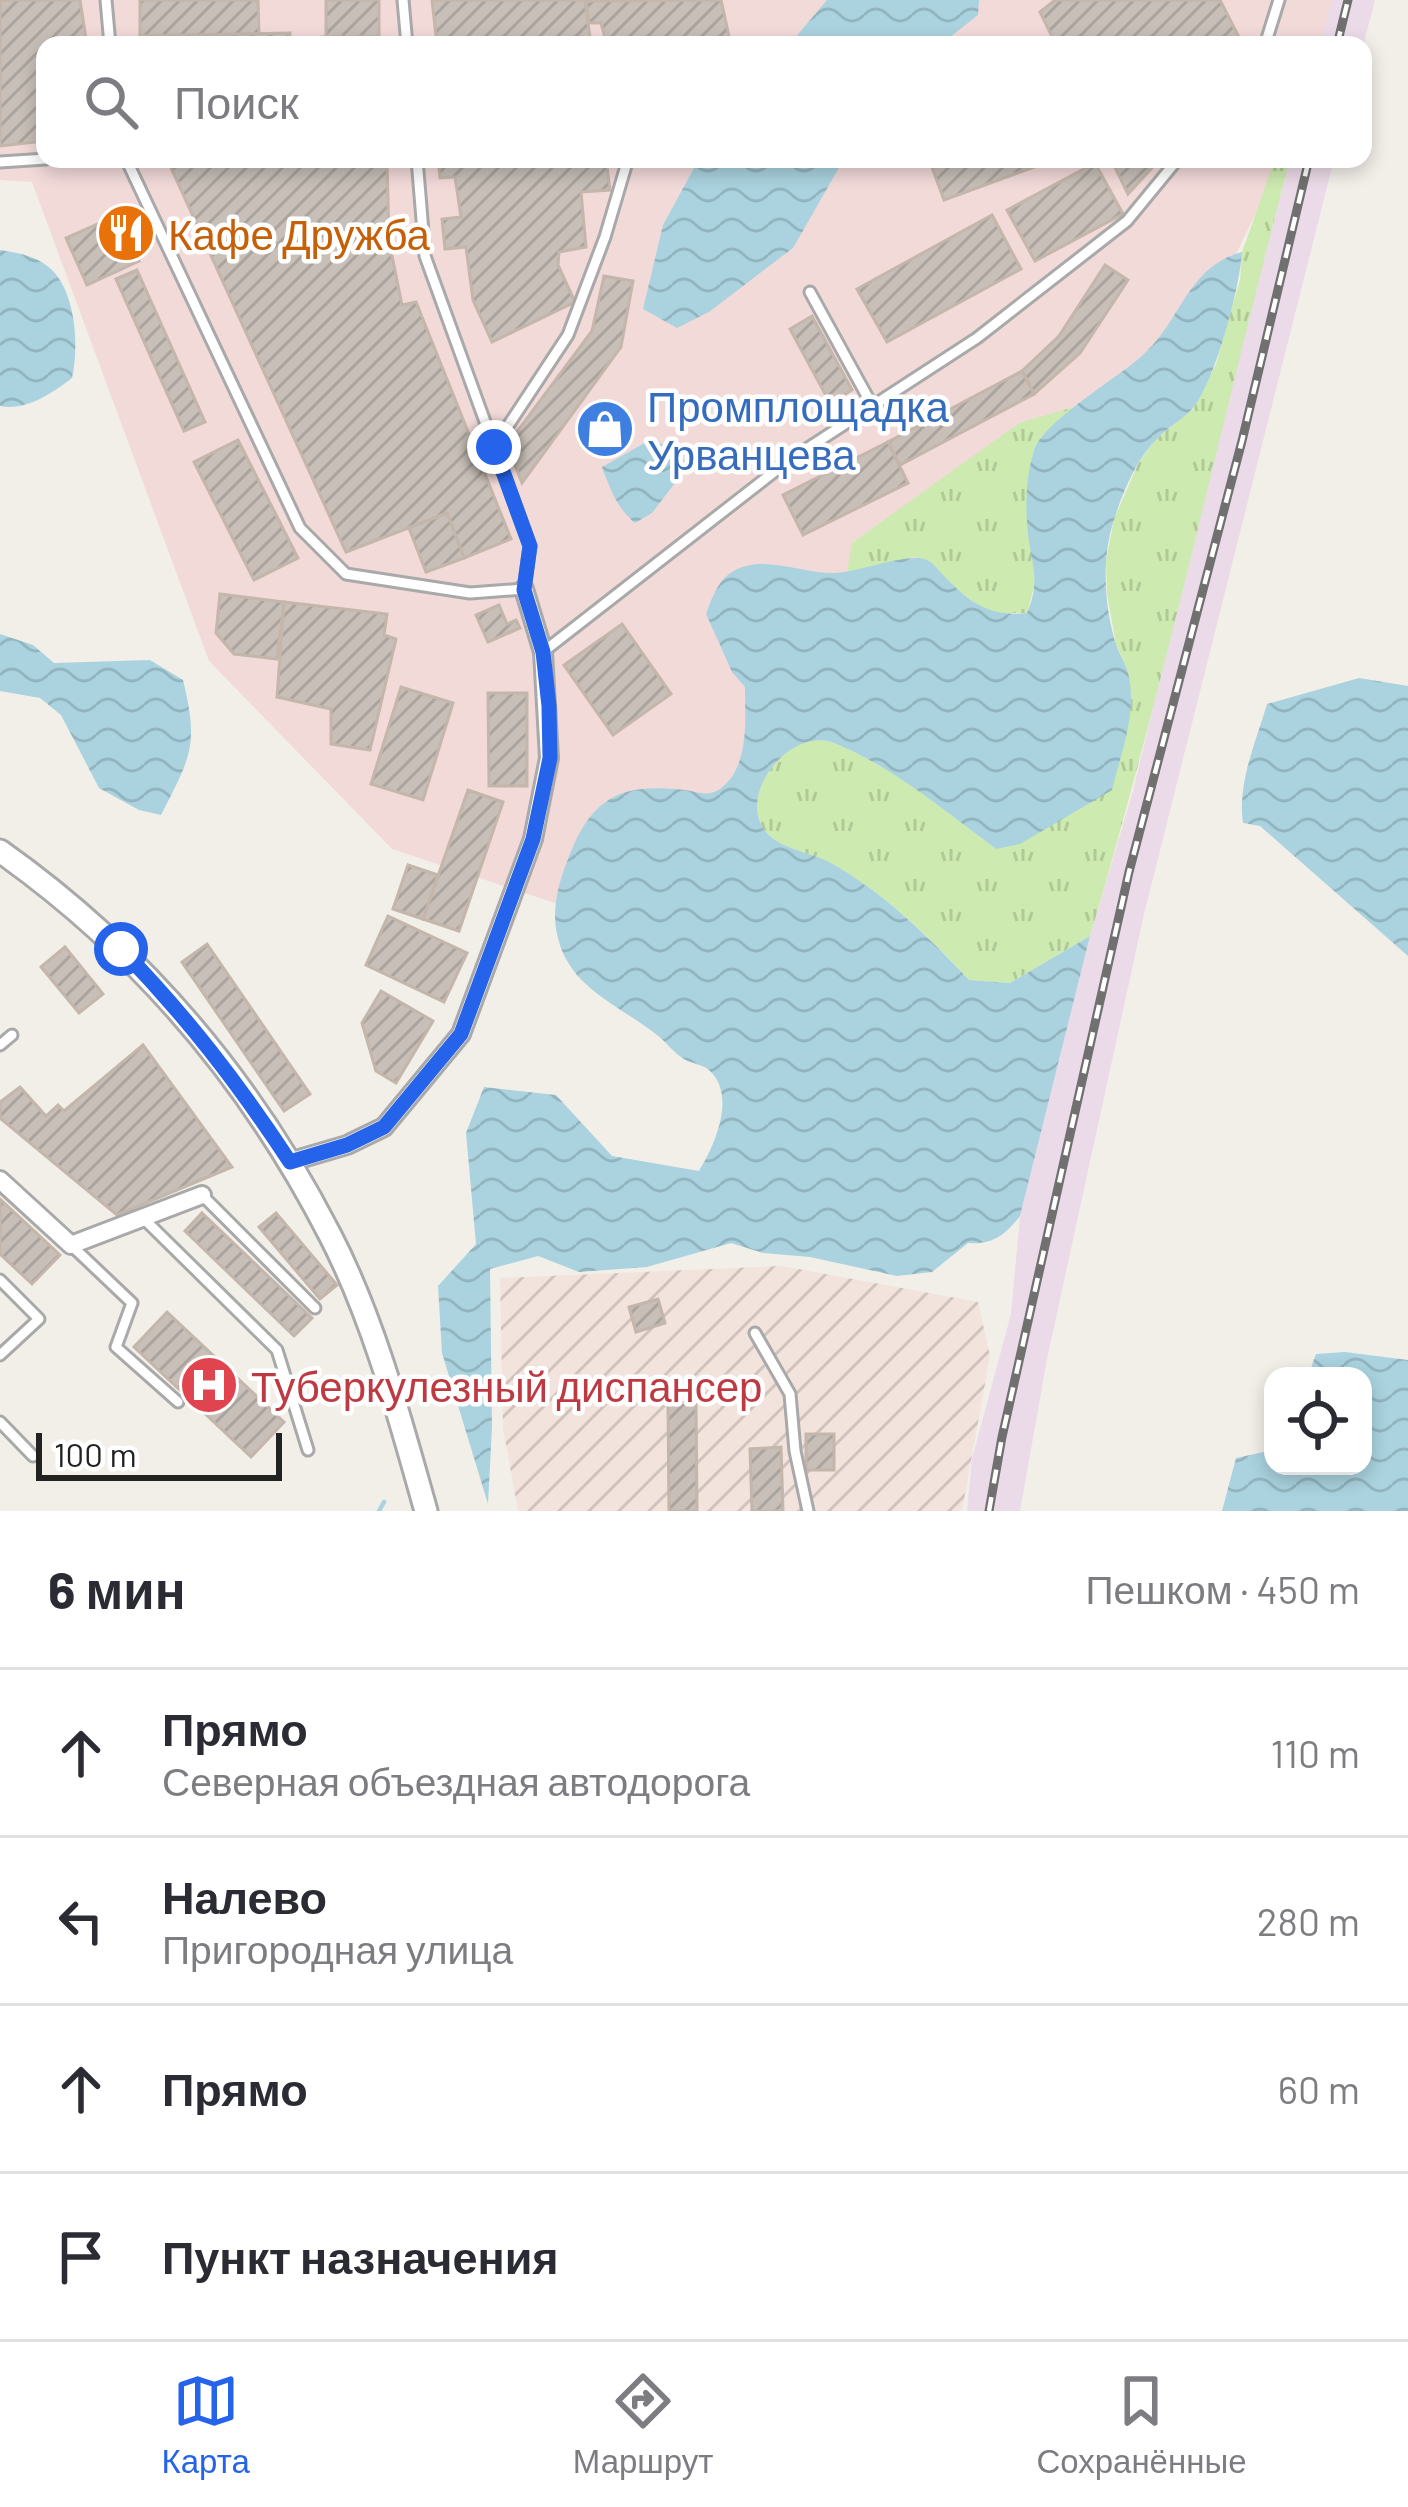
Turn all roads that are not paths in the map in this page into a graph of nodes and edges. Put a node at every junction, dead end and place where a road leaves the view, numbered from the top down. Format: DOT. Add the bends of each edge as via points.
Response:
graph roads {
  1 [pos="106,0"];
  2 [pos="403,0"];
  3 [pos="1279,0"];
  4 [pos="109,36"];
  5 [pos="406,36"];
  6 [pos="1268,36"];
  7 [pos="36,160"];
  8 [pos="0,162"];
  9 [pos="130,168"];
  10 [pos="418,168"];
  11 [pos="625,168"];
  12 [pos="1171,168"];
  13 [pos="810,292"];
  14 [pos="873,407"];
  15 [pos="494,447"];
  16 [pos="524,590"];
  17 [pos="543,652"];
  18 [pos="0,851"];
  19 [pos="12,1035"];
  20 [pos="0,1045"];
  21 [pos="290,1162"];
  22 [pos="0,1180"];
  23 [pos="202,1195"];
  24 [pos="141,1216"];
  25 [pos="71,1245"];
  26 [pos="0,1280"];
  27 [pos="315,1308"];
  28 [pos="755,1333"];
  29 [pos="0,1355"];
  30 [pos="178,1402"];
  31 [pos="0,1422"];
  32 [pos="308,1450"];
  33 [pos="33,1456"];
  34 [pos="426,1511"];
  35 [pos="808,1511"];
  1 -- 4 [label="lane"];
  2 -- 5 [label="lane"];
  3 -- 6 [label="lane"];
  7 -- 8 [label="lane"];
  9 -- 16 [label="lane" via="300,528 346,574 470,593"];
  10 -- 15 [label="lane" via="425,256"];
  11 -- 15 [label="lane" via="568,335"];
  12 -- 14 [label="lane" via="1127,221"];
  13 -- 14 [label="lane"];
  14 -- 17 [label="lane" via="788,461"];
  15 -- 16 [label="lane" via="530,546"];
  16 -- 17 [label="street"];
  17 -- 21 [label="street" via="550,758 533,839 461,1034 384,1127"];
  18 -- 21 [label="street" via="72,905 186,1016"];
  19 -- 20 [label="lane"];
  21 -- 34 [label="street" via="360,1307"];
  22 -- 25 [label="street"];
  23 -- 24 [label="street"];
  23 -- 27 [label="lane"];
  24 -- 25 [label="street"];
  24 -- 32 [label="lane" via="277,1350"];
  25 -- 30 [label="lane" via="132,1303 116,1348"];
  26 -- 29 [label="lane" via="39,1319"];
  28 -- 35 [label="lane" via="790,1394"];
  31 -- 33 [label="lane"];
}
